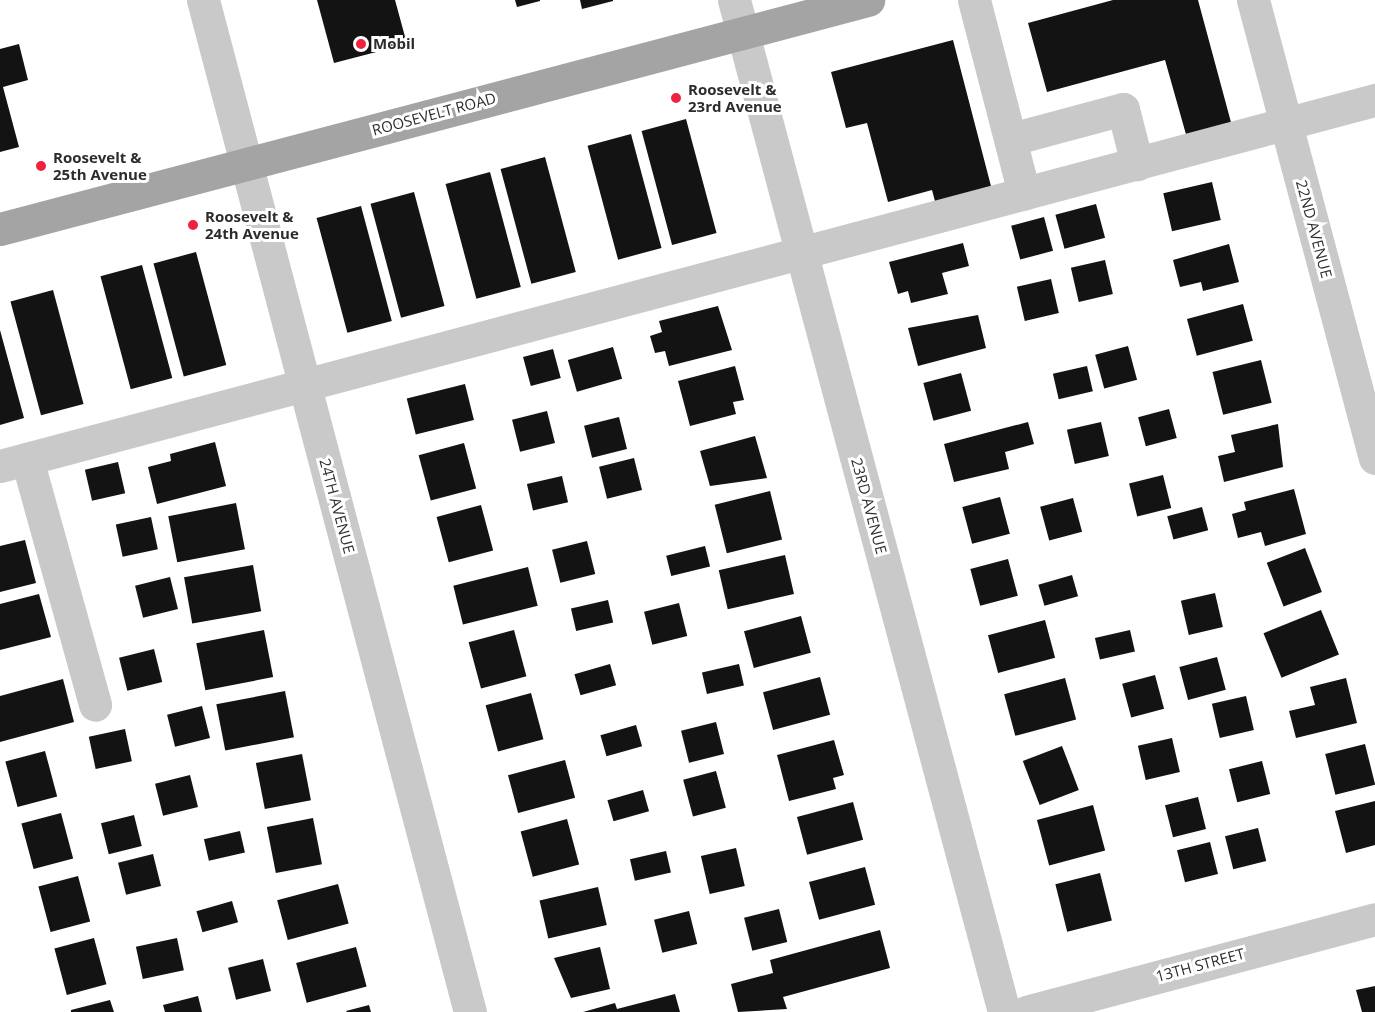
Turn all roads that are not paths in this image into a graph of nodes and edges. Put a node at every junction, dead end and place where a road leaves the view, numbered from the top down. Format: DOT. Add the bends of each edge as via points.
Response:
graph roads {
  1 [pos="203,0"];
  2 [pos="734,0"];
  3 [pos="868,0"];
  4 [pos="974,0"];
  5 [pos="1254,0"];
  6 [pos="743,33"];
  7 [pos="1375,100"];
  8 [pos="1286,124"];
  9 [pos="1011,139"];
  10 [pos="246,163"];
  11 [pos="1137,164"];
  12 [pos="1024,194"];
  13 [pos="0,229"];
  14 [pos="802,252"];
  15 [pos="305,385"];
  16 [pos="1375,458"];
  17 [pos="14,462"];
  18 [pos="95,705"];
  19 [pos="1375,918"];
  20 [pos="470,1012"];
  21 [pos="1004,1012"];
  22 [pos="1026,1012"];
  1 -- 10 [label="street, 24TH AVENUE"];
  2 -- 6 [label="street, 23RD AVENUE"];
  3 -- 6 [label="main road, ROOSEVELT ROAD"];
  4 -- 9 [label="street"];
  5 -- 8 [label="street, 22ND AVENUE"];
  6 -- 10 [label="main road, ROOSEVELT ROAD"];
  6 -- 14 [label="street, 23RD AVENUE"];
  7 -- 8 [label="street"];
  8 -- 11 [label="street"];
  8 -- 16 [label="street, 22ND AVENUE"];
  9 -- 11 [label="street" via="1123,109"];
  9 -- 12 [label="street"];
  10 -- 13 [label="main road, ROOSEVELT ROAD"];
  10 -- 15 [label="street, 24TH AVENUE"];
  11 -- 12 [label="street"];
  12 -- 14 [label="street"];
  14 -- 15 [label="street"];
  14 -- 21 [label="street, 23RD AVENUE"];
  15 -- 17 [label="street"];
  15 -- 20 [label="street, 24TH AVENUE"];
  17 -- 18 [label="street"];
  19 -- 22 [label="street, 13TH STREET"];
}
